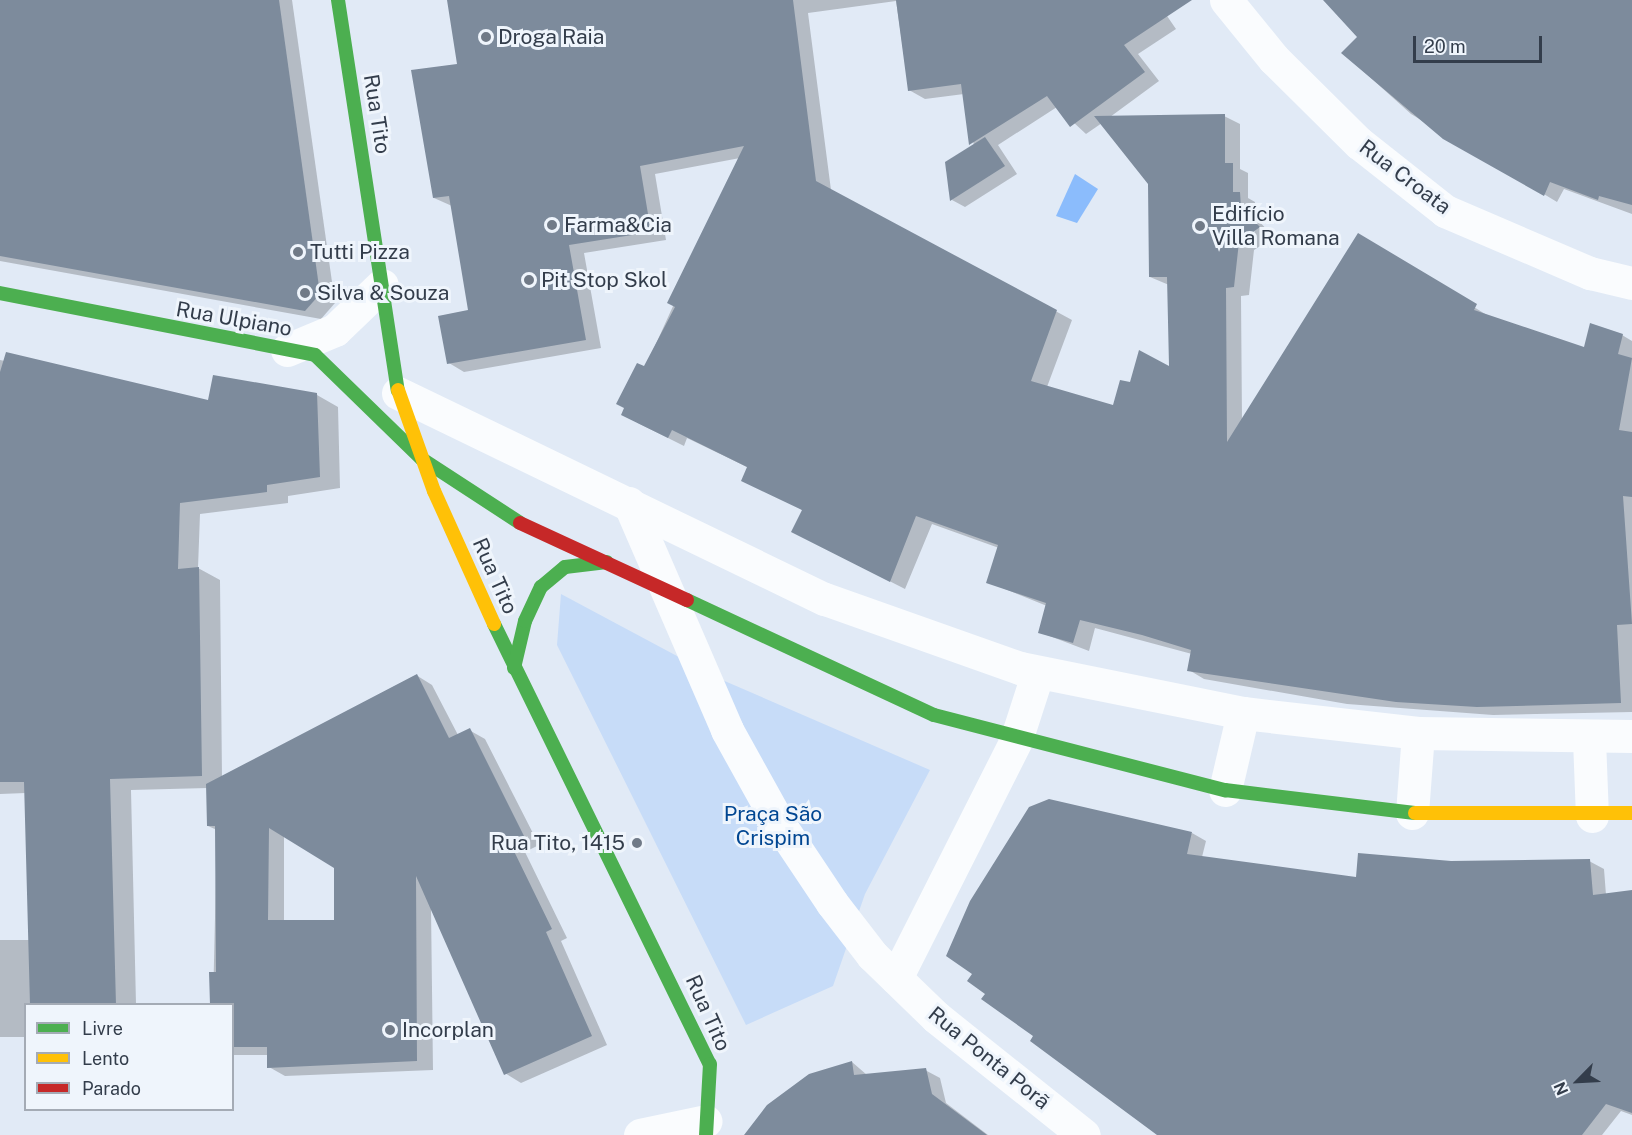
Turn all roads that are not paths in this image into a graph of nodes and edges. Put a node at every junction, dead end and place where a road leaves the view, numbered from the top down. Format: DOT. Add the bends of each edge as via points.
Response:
graph roads {
  1 [pos="338,0"];
  2 [pos="1226,0"];
  3 [pos="1632,283"];
  4 [pos="382,285"];
  5 [pos="0,293"];
  6 [pos="287,350"];
  7 [pos="398,393"];
  8 [pos="422,459"];
  9 [pos="629,503"];
  10 [pos="608,562"];
  11 [pos="673,596"];
  12 [pos="514,668"];
  13 [pos="1038,672"];
  14 [pos="1242,713"];
  15 [pos="1418,733"];
  16 [pos="1632,736"];
  17 [pos="1589,739"];
  18 [pos="1016,740"];
  19 [pos="1226,790"];
  20 [pos="1412,813"];
  21 [pos="1632,813"];
  22 [pos="1592,816"];
  23 [pos="896,978"];
  24 [pos="706,1128"];
  25 [pos="643,1135"];
  26 [pos="1084,1135"];
  1 -- 4 [label="street, Rua Tito"];
  2 -- 3 [label="street, Rua Croata" via="1274,59 1359,143 1445,211 1590,273"];
  4 -- 6 [label="street" via="335,330"];
  4 -- 7 [label="street, Rua Tito"];
  5 -- 6 [label="street, Rua Ulpiano"];
  6 -- 8 [label="street, Rua Ulpiano" via="329,364"];
  7 -- 8 [label="street, Rua Tito"];
  7 -- 9 [label="street"];
  8 -- 10 [label="street" via="511,519"];
  8 -- 12 [label="street, Rua Tito"];
  9 -- 11 [label="street"];
  9 -- 13 [label="street" via="825,599"];
  10 -- 11 [label="street"];
  10 -- 12 [label="street" via="565,567 541,587 525,621"];
  11 -- 18 [label="street" via="934,716"];
  11 -- 23 [label="street" via="727,729 778,822 832,903"];
  12 -- 24 [label="street, Rua Tito" via="710,1064"];
  13 -- 14 [label="street"];
  13 -- 18 [label="street"];
  14 -- 15 [label="street"];
  14 -- 19 [label="street"];
  15 -- 17 [label="street"];
  15 -- 20 [label="street"];
  16 -- 17 [label="street"];
  17 -- 22 [label="street"];
  18 -- 19 [label="street"];
  18 -- 23 [label="street"];
  19 -- 20 [label="street"];
  20 -- 22 [label="street"];
  21 -- 22 [label="street"];
  23 -- 26 [label="street, Rua Ponta Porã" via="936,1017"];
  24 -- 25 [label="street"];
}
